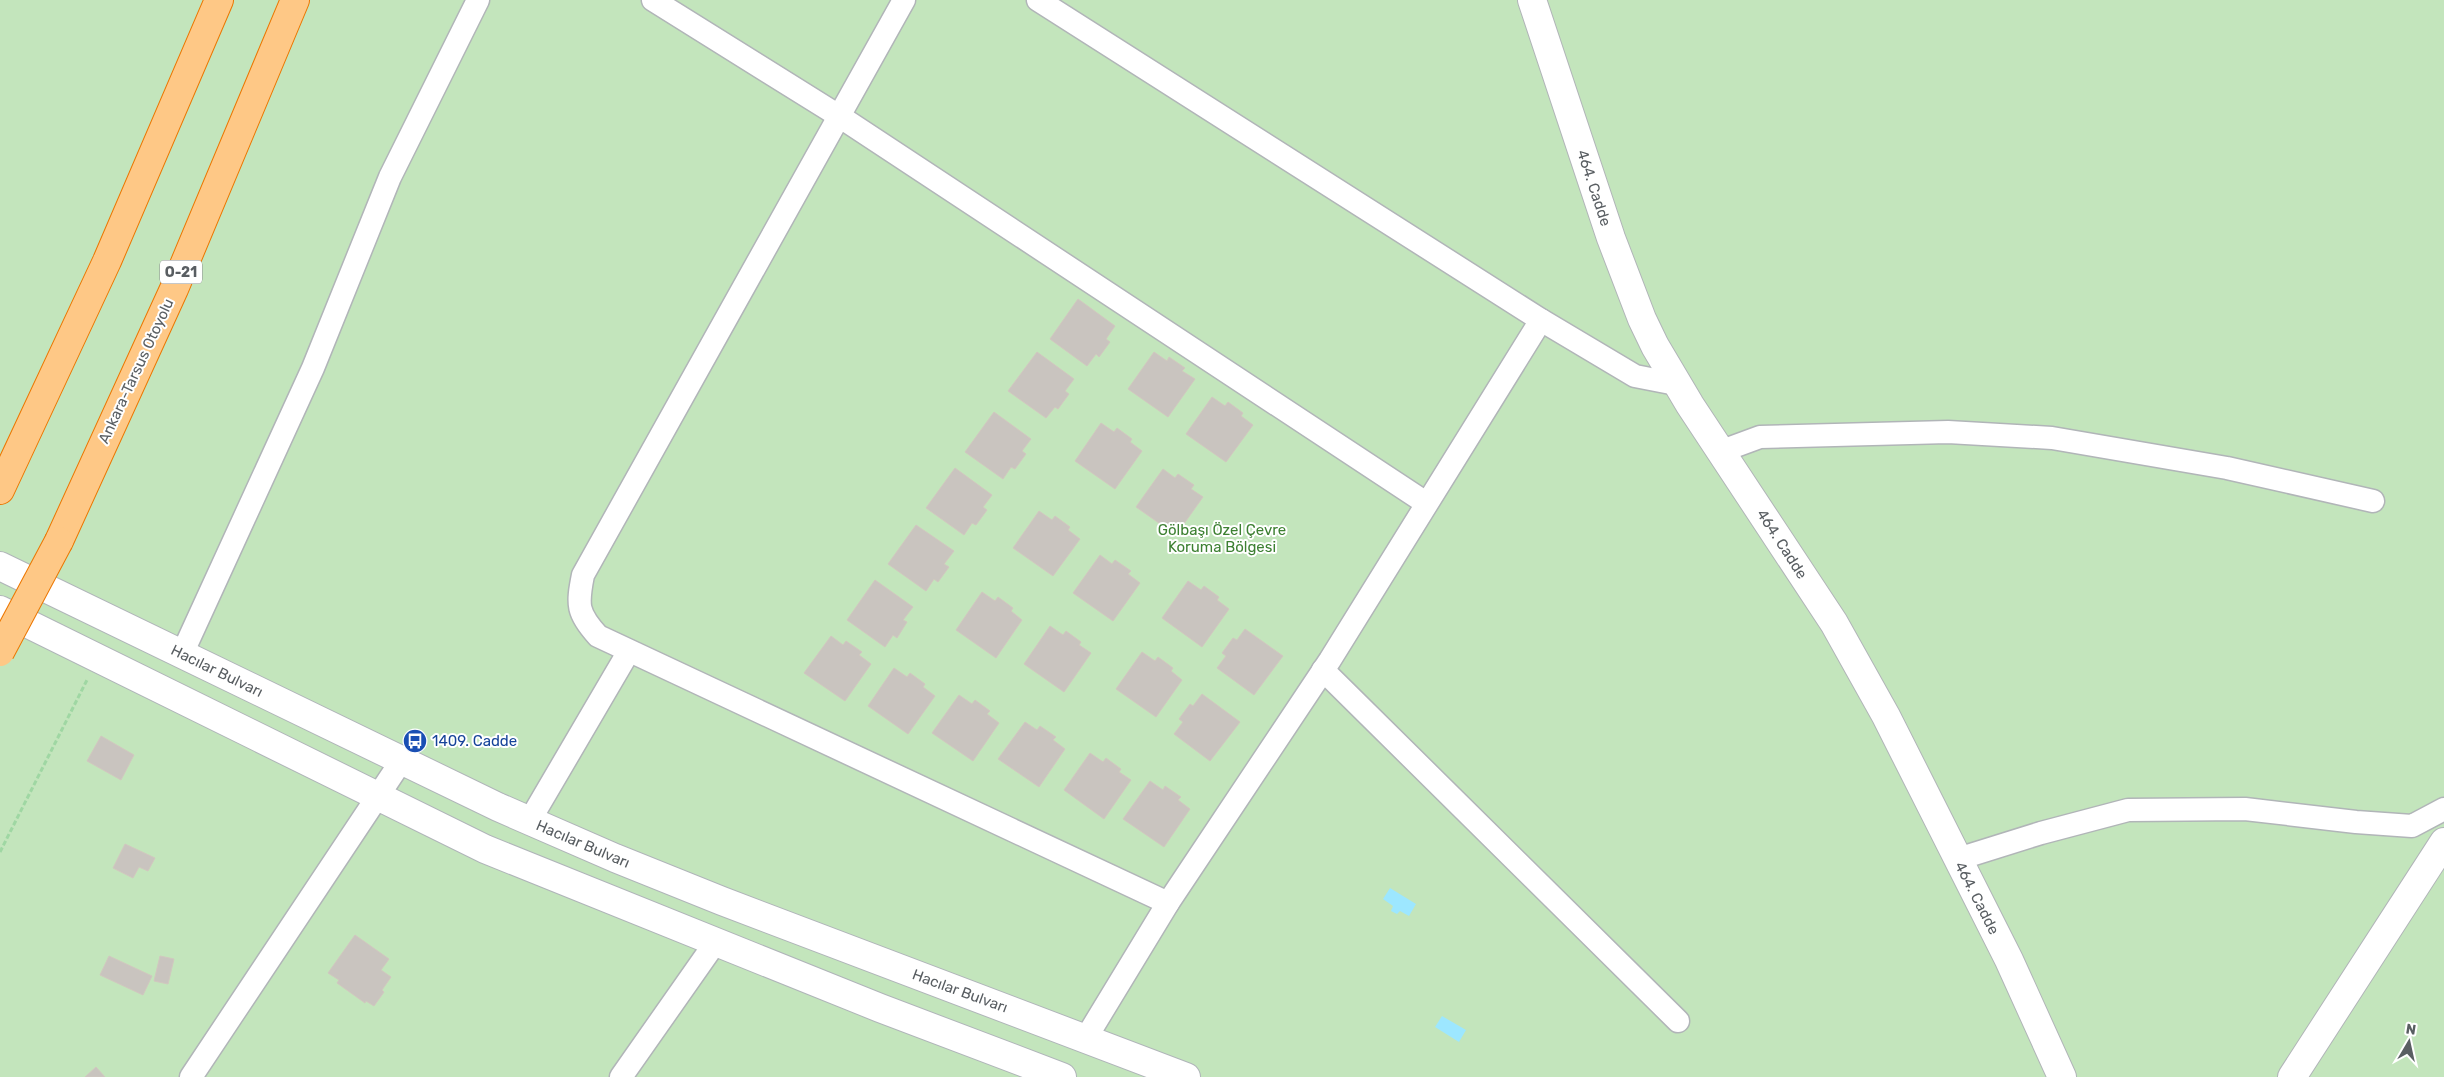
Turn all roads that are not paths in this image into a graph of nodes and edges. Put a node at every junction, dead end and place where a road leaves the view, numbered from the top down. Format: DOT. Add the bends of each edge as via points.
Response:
graph roads {
  1 [pos="219,0"];
  2 [pos="295,0"];
  3 [pos="478,0"];
  4 [pos="653,0"];
  5 [pos="904,0"];
  6 [pos="1038,0"];
  7 [pos="1532,0"];
  8 [pos="839,116"];
  9 [pos="1541,320"];
  10 [pos="1676,384"];
  11 [pos="1722,451"];
  12 [pos="0,490"];
  13 [pos="2373,501"];
  14 [pos="1426,503"];
  15 [pos="0,566"];
  16 [pos="0,610"];
  17 [pos="629,651"];
  18 [pos="0,652"];
  19 [pos="182,654"];
  20 [pos="1322,670"];
  21 [pos="402,760"];
  22 [pos="379,798"];
  23 [pos="2444,809"];
  24 [pos="530,820"];
  25 [pos="2444,842"];
  26 [pos="1958,859"];
  27 [pos="1168,903"];
  28 [pos="715,943"];
  29 [pos="1678,1021"];
  30 [pos="1086,1038"];
  31 [pos="1049,1075"];
  32 [pos="191,1077"];
  33 [pos="621,1077"];
  34 [pos="1186,1077"];
  35 [pos="2062,1077"];
  36 [pos="2292,1077"];
  1 -- 12 [label="highway" via="107,261"];
  2 -- 18 [label="highway, Ankara-Tarsus Otoyolu / O-21, bridge" via="174,289 59,541"];
  3 -- 19 [label="street" via="390,177 313,368"];
  4 -- 8 [label="street"];
  5 -- 8 [label="street"];
  6 -- 9 [label="street"];
  7 -- 10 [label="main road, 464. Cadde" via="1628,284"];
  8 -- 14 [label="street"];
  8 -- 17 [label="street" via="583,575 578,601 585,622 598,636"];
  9 -- 10 [label="street" via="1635,376"];
  9 -- 14 [label="street"];
  10 -- 11 [label="main road, 464. Cadde"];
  11 -- 13 [label="street" via="1760,437 1948,432 2052,438 2227,468"];
  11 -- 26 [label="main road, 464. Cadde" via="1834,623 1886,716"];
  14 -- 20 [label="street"];
  15 -- 19 [label="main road, Hacılar Bulvarı"];
  16 -- 22 [label="main road"];
  17 -- 24 [label="street"];
  17 -- 27 [label="street"];
  19 -- 21 [label="main road, Hacılar Bulvarı"];
  20 -- 27 [label="street"];
  20 -- 29 [label="street"];
  21 -- 22 [label="street"];
  21 -- 24 [label="main road, Hacılar Bulvarı"];
  22 -- 28 [label="main road" via="536,871"];
  22 -- 32 [label="street"];
  23 -- 26 [label="street" via="2412,826 2245,809 2128,810"];
  24 -- 30 [label="main road, Hacılar Bulvarı" via="615,858 794,929"];
  25 -- 36 [label="main road"];
  26 -- 35 [label="main road, 464. Cadde" via="2009,960"];
  27 -- 30 [label="street"];
  28 -- 31 [label="main road"];
  28 -- 33 [label="street"];
  30 -- 34 [label="main road, Hacılar Bulvarı"];
}
